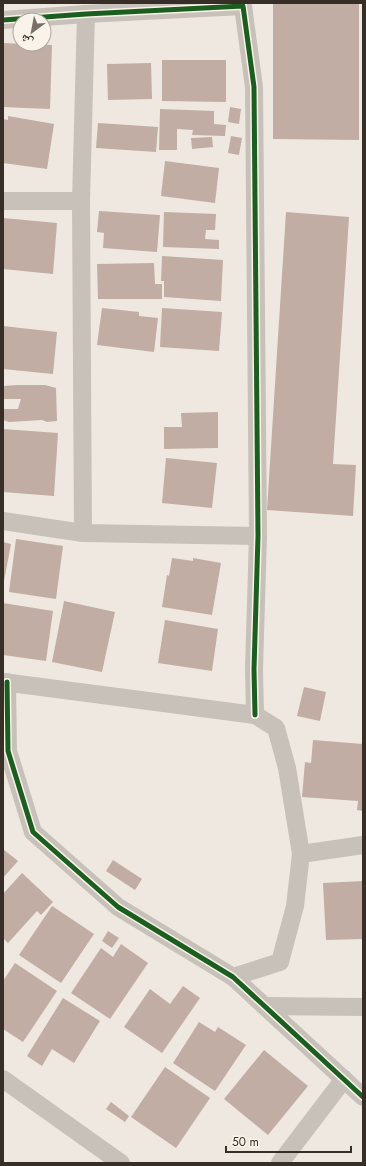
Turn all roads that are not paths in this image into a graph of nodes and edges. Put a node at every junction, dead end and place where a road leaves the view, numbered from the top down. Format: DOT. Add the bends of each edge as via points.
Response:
graph roads {
  1 [pos="86,14"];
  2 [pos="3,20"];
  3 [pos="3,201"];
  4 [pos="81,201"];
  5 [pos="3,521"];
  6 [pos="83,533"];
  7 [pos="258,536"];
  8 [pos="5,682"];
  9 [pos="255,715"];
  10 [pos="363,845"];
  11 [pos="301,854"];
  12 [pos="233,977"];
  13 [pos="264,1006"];
  14 [pos="363,1007"];
  15 [pos="3,1079"];
  16 [pos="344,1079"];
  17 [pos="363,1097"];
  18 [pos="121,1163"];
  19 [pos="280,1163"];
  1 -- 2 [label="street"];
  1 -- 4 [label="street"];
  1 -- 7 [label="street" via="243,6 254,86"];
  3 -- 4 [label="street"];
  4 -- 6 [label="street"];
  5 -- 6 [label="street"];
  6 -- 7 [label="street"];
  7 -- 9 [label="street"];
  8 -- 9 [label="street"];
  8 -- 12 [label="street" via="8,751 33,832 118,907"];
  9 -- 11 [label="street" via="276,728 287,768"];
  10 -- 11 [label="street"];
  11 -- 12 [label="street" via="295,906 280,962"];
  12 -- 13 [label="street"];
  13 -- 14 [label="street"];
  13 -- 16 [label="street"];
  15 -- 18 [label="street"];
  16 -- 17 [label="street"];
  16 -- 19 [label="street"];
}
